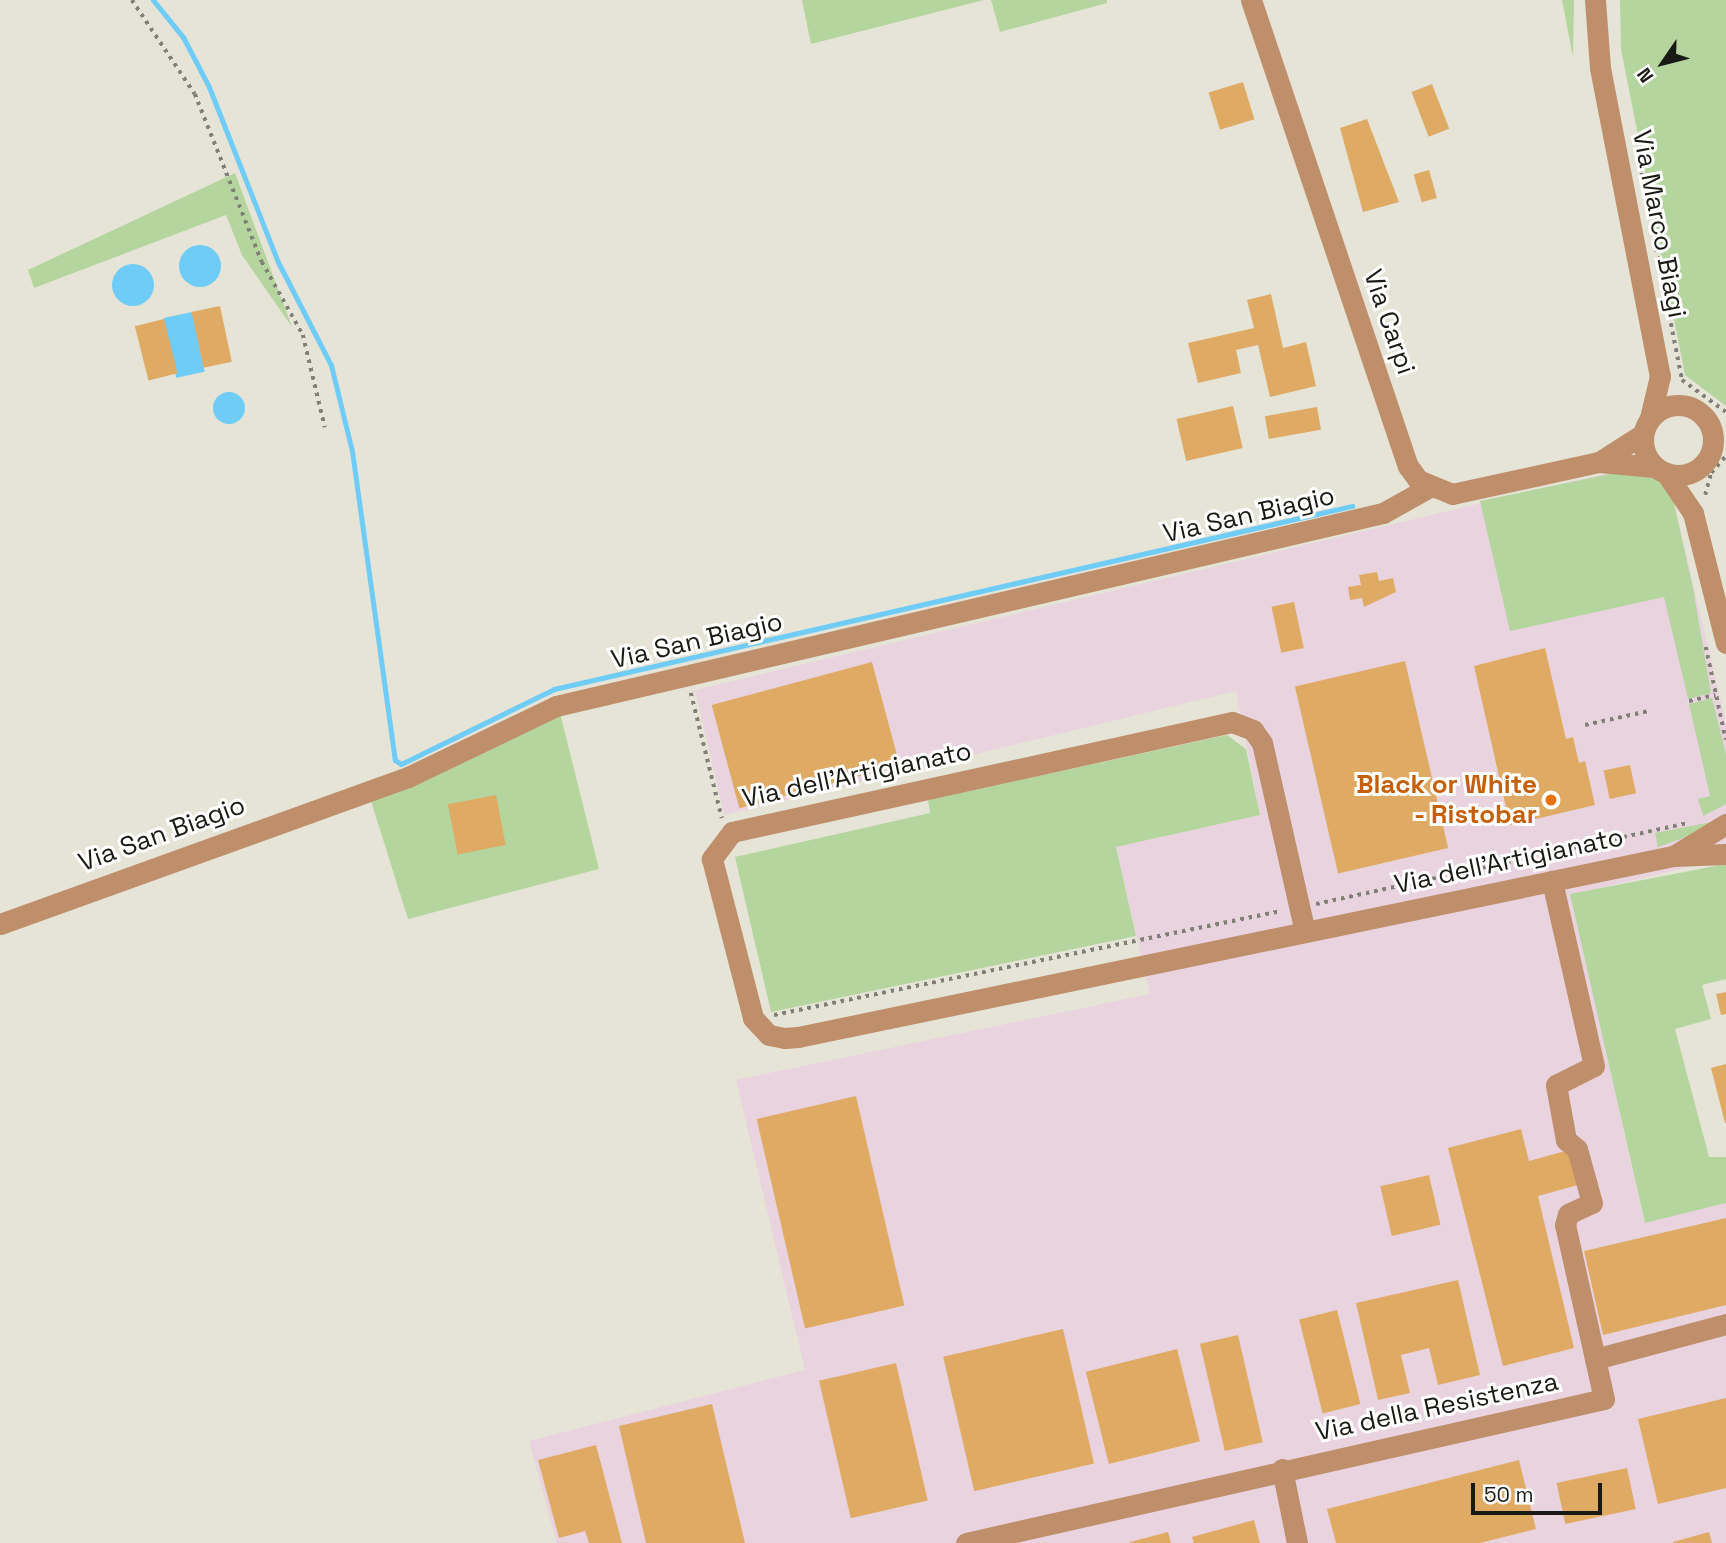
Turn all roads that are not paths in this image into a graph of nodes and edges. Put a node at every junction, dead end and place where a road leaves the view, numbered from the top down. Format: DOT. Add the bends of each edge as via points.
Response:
graph roads {
  1 [pos="1251,0"];
  2 [pos="1595,0"];
  3 [pos="1660,376"];
  4 [pos="1680,404"];
  5 [pos="1705,416"];
  6 [pos="1726,422"];
  7 [pos="1647,426"];
  8 [pos="1716,455"];
  9 [pos="1599,463"];
  10 [pos="1661,470"];
  11 [pos="1428,488"];
  12 [pos="1700,507"];
  13 [pos="1726,643"];
  14 [pos="1726,824"];
  15 [pos="1726,832"];
  16 [pos="1726,853"];
  17 [pos="1673,856"];
  18 [pos="1552,881"];
  19 [pos="0,924"];
  20 [pos="1305,932"];
  21 [pos="1726,1324"];
  22 [pos="1595,1359"];
  23 [pos="1282,1469"];
  24 [pos="966,1543"];
  25 [pos="1297,1543"];
  1 -- 11 [label="street, Via Carpi" via="1408,466"];
  2 -- 3 [label="street, Via Marco Biagi" via="1600,68"];
  3 -- 4 [label="street, Via Marco Biagi"];
  3 -- 7 [label="street, Via Marco Biagi"];
  4 -- 5 [label="street"];
  4 -- 7 [label="street"];
  5 -- 6 [label="street"];
  5 -- 8 [label="street"];
  7 -- 9 [label="street"];
  7 -- 10 [label="street"];
  8 -- 10 [label="street" via="1689,474"];
  8 -- 12 [label="street"];
  9 -- 10 [label="street"];
  9 -- 11 [label="street" via="1452,494"];
  10 -- 12 [label="street"];
  11 -- 19 [label="street, Via San Biagio" via="1382,513 686,672 556,706 408,777"];
  12 -- 13 [label="street"];
  14 -- 17 [label="street"];
  15 -- 17 [label="street"];
  16 -- 17 [label="street, Via dell'Artigianato"];
  17 -- 18 [label="street, Via dell'Artigianato"];
  18 -- 20 [label="street, Via dell'Artigianato"];
  18 -- 22 [label="street" via="1594,1066 1556,1085 1566,1140 1577,1149 1592,1203 1568,1214 1565,1225"];
  20 -- 20 [label="street, Via dell'Artigianato" via="797,1037 773,1036 753,1018 712,859 726,835 1232,722 1252,730 1262,743"];
  21 -- 22 [label="street"];
  22 -- 23 [label="street, Via della Resistenza" via="1604,1399"];
  23 -- 24 [label="street, Via della Resistenza"];
  23 -- 25 [label="street"];
}
